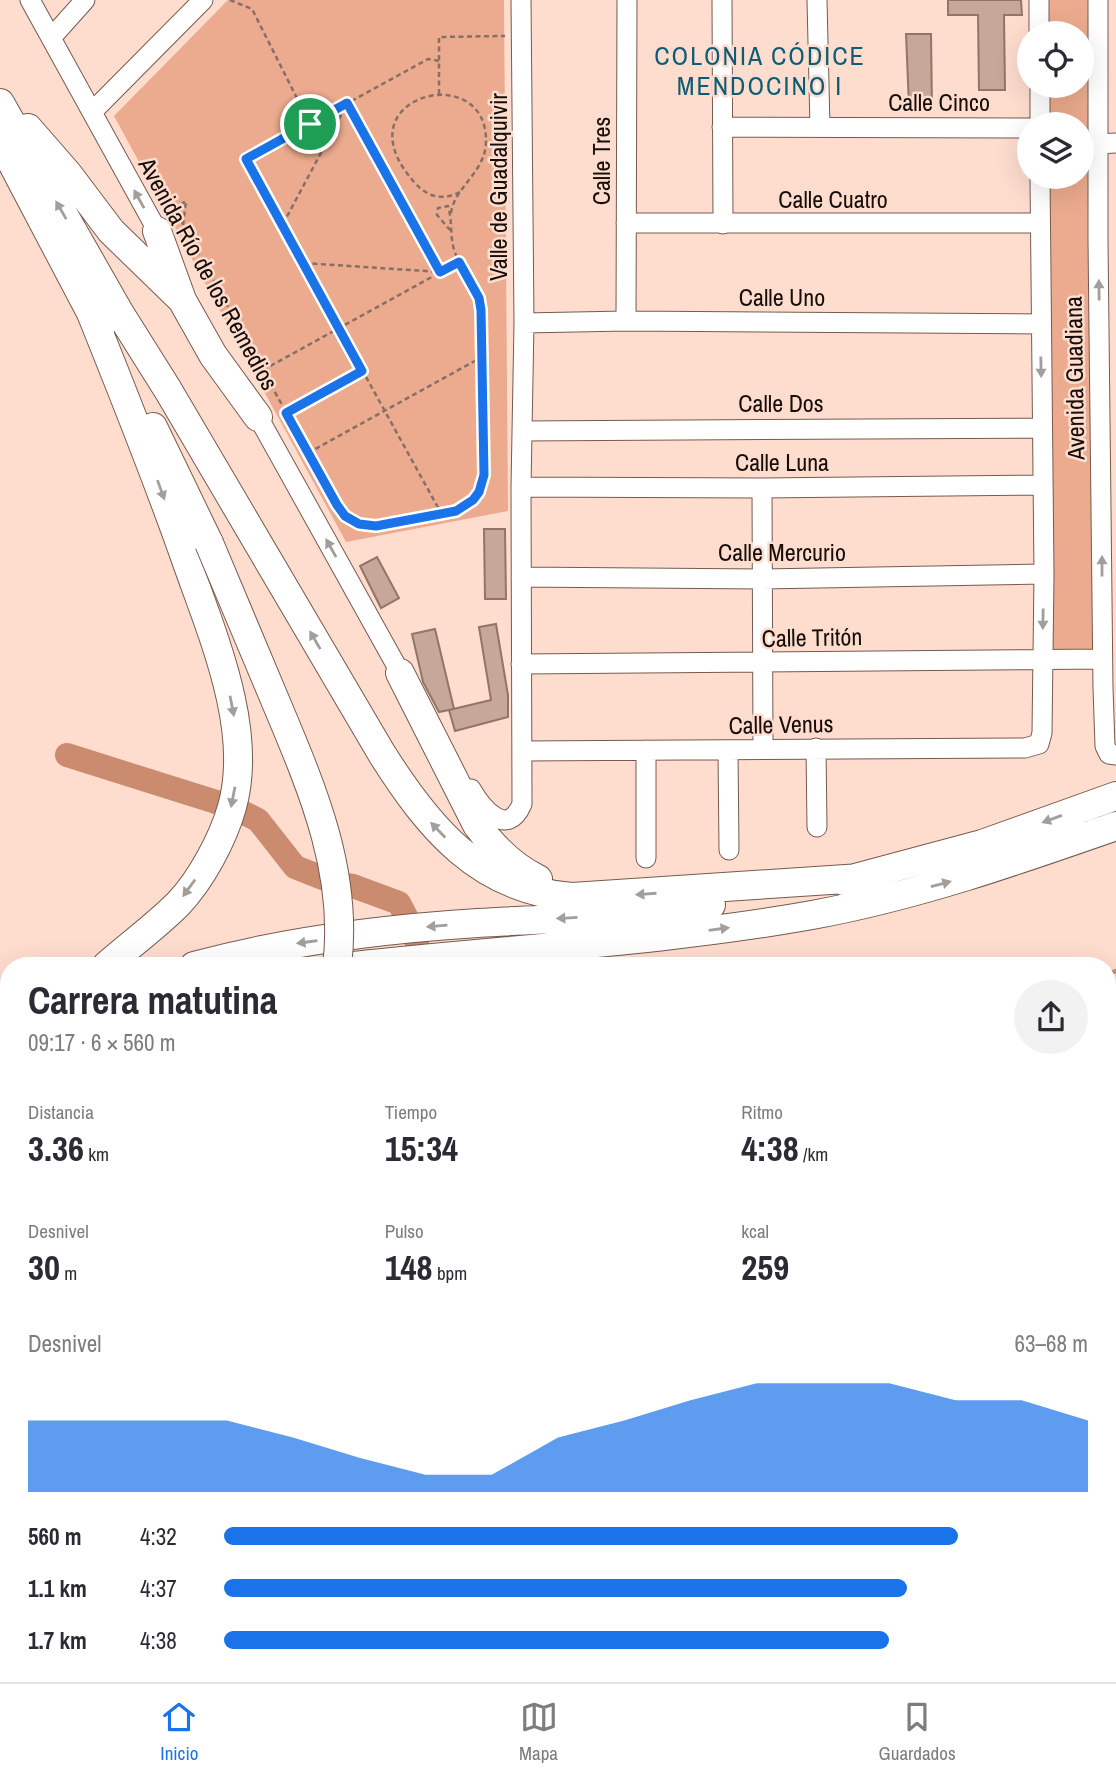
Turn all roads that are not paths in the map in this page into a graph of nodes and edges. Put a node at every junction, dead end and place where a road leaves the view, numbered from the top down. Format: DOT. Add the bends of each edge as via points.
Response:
graph roads {
  1 [pos="30,0"];
  2 [pos="85,0"];
  3 [pos="203,0"];
  4 [pos="522,0"];
  5 [pos="627,0"];
  6 [pos="722,0"];
  7 [pos="817,0"];
  8 [pos="1039,0"];
  9 [pos="1098,0"];
  10 [pos="1040,21"];
  11 [pos="52,37"];
  12 [pos="0,101"];
  13 [pos="92,112"];
  14 [pos="722,127"];
  15 [pos="820,127"];
  16 [pos="1017,128"];
  17 [pos="0,140"];
  18 [pos="1107,144"];
  19 [pos="1040,189"];
  20 [pos="626,223"];
  21 [pos="1040,223"];
  22 [pos="723,225"];
  23 [pos="170,228"];
  24 [pos="1107,240"];
  25 [pos="182,300"];
  26 [pos="119,312"];
  27 [pos="90,313"];
  28 [pos="626,321"];
  29 [pos="524,323"];
  30 [pos="1041,324"];
  31 [pos="1108,334"];
  32 [pos="258,417"];
  33 [pos="1042,428"];
  34 [pos="522,431"];
  35 [pos="1108,432"];
  36 [pos="1043,485"];
  37 [pos="521,487"];
  38 [pos="762,488"];
  39 [pos="1109,520"];
  40 [pos="220,543"];
  41 [pos="1044,573"];
  42 [pos="521,577"];
  43 [pos="762,579"];
  44 [pos="1109,613"];
  45 [pos="1102,659"];
  46 [pos="1042,660"];
  47 [pos="761,663"];
  48 [pos="521,664"];
  49 [pos="400,673"];
  50 [pos="1110,687"];
  51 [pos="1039,744"];
  52 [pos="816,748"];
  53 [pos="763,749"];
  54 [pos="646,750"];
  55 [pos="523,751"];
  56 [pos="728,751"];
  57 [pos="1112,755"];
  58 [pos="1116,796"];
  59 [pos="1116,826"];
  60 [pos="817,827"];
  61 [pos="729,850"];
  62 [pos="646,858"];
  63 [pos="861,878"];
  64 [pos="598,897"];
  65 [pos="116,957"];
  66 [pos="233,957"];
  67 [pos="338,957"];
  68 [pos="355,957"];
  69 [pos="437,957"];
  1 -- 11 [label="street, Avenida Río de los Remedios"];
  2 -- 11 [label="street"];
  3 -- 13 [label="street"];
  4 -- 29 [label="street, Valle de Guadalquivir"];
  5 -- 20 [label="street, Calle Tres"];
  6 -- 14 [label="street"];
  7 -- 15 [label="street"];
  8 -- 10 [label="street"];
  9 -- 18 [label="street, Avenida Guadiana"];
  11 -- 13 [label="street, Avenida Río de los Remedios"];
  12 -- 25 [label="highway" via="68,174 111,231"];
  26 -- 12 [label="highway, one-way"];
  23 -- 13 [label="street, Avenida Río de los Remedios, one-way"];
  14 -- 15 [label="street, Calle Cinco"];
  14 -- 22 [label="street"];
  15 -- 16 [label="street, Calle Cinco"];
  17 -- 27 [label="highway"];
  18 -- 24 [label="street, Avenida Guadiana"];
  19 -- 21 [label="street, Avenida Guadiana"];
  20 -- 22 [label="street, Calle Cuatro"];
  20 -- 28 [label="street, Calle Tres"];
  21 -- 22 [label="street, Calle Cuatro"];
  21 -- 30 [label="street, Avenida Guadiana"];
  23 -- 25 [label="highway"];
  23 -- 32 [label="street, Avenida Río de los Remedios"];
  31 -- 24 [label="street, Avenida Guadiana, one-way"];
  25 -- 32 [label="highway" via="213,355"];
  26 -- 40 [label="highway" via="202,480"];
  64 -- 26 [label="highway, one-way" via="544,895 509,882 454,847 427,818 402,787"];
  27 -- 40 [label="highway"];
  27 -- 65 [label="highway, one-way" via="205,612 229,691 239,764 232,807 213,854 180,902"];
  28 -- 29 [label="street, Calle Uno"];
  28 -- 30 [label="street, Calle Uno"];
  29 -- 34 [label="street, Valle de Guadalquivir"];
  30 -- 33 [label="street, Avenida Guadiana, one-way"];
  31 -- 35 [label="street, Avenida Guadiana"];
  49 -- 32 [label="street, Avenida Río de los Remedios, one-way"];
  33 -- 34 [label="street, Calle Dos"];
  33 -- 36 [label="street, Avenida Guadiana"];
  34 -- 37 [label="street, Valle de Guadalquivir"];
  35 -- 39 [label="street, Avenida Guadiana"];
  36 -- 38 [label="street, Calle Luna"];
  36 -- 41 [label="street, Avenida Guadiana"];
  37 -- 38 [label="street, Calle Luna"];
  37 -- 42 [label="street, Valle de Guadalquivir"];
  38 -- 43 [label="street"];
  44 -- 39 [label="street, Avenida Guadiana, one-way"];
  40 -- 67 [label="highway, bridge" via="325,828 338,884"];
  40 -- 68 [label="highway" via="341,827 358,926"];
  41 -- 43 [label="street, Calle Mercurio"];
  41 -- 46 [label="street, Avenida Guadiana, one-way"];
  42 -- 43 [label="street, Calle Mercurio"];
  42 -- 48 [label="street, Valle de Guadalquivir"];
  43 -- 47 [label="street"];
  44 -- 45 [label="street, Avenida Guadiana"];
  45 -- 46 [label="street, Calle Tritón"];
  45 -- 50 [label="street, Avenida Guadiana"];
  46 -- 47 [label="street, Calle Tritón"];
  46 -- 51 [label="street, Avenida Guadiana"];
  47 -- 48 [label="street, Calle Tritón"];
  47 -- 53 [label="street"];
  48 -- 55 [label="street, Valle de Guadalquivir"];
  49 -- 55 [label="street, Avenida Río de los Remedios" via="479,802 499,819 518,814 522,804"];
  49 -- 64 [label="highway" via="491,844 536,878"];
  50 -- 57 [label="street, Avenida Guadiana" via="1105,746"];
  51 -- 52 [label="street, Calle Venus" via="1025,748"];
  52 -- 53 [label="street, Calle Venus"];
  52 -- 60 [label="street"];
  53 -- 56 [label="street, Calle Venus"];
  54 -- 55 [label="street, Calle Venus"];
  54 -- 56 [label="street, Calle Venus"];
  54 -- 62 [label="street"];
  56 -- 61 [label="street"];
  58 -- 63 [label="highway, one-way" via="982,844"];
  69 -- 59 [label="highway, one-way" via="664,936 813,915 991,870"];
  63 -- 64 [label="highway, one-way"];
  63 -- 66 [label="highway, one-way" via="661,914 399,929"];
}
